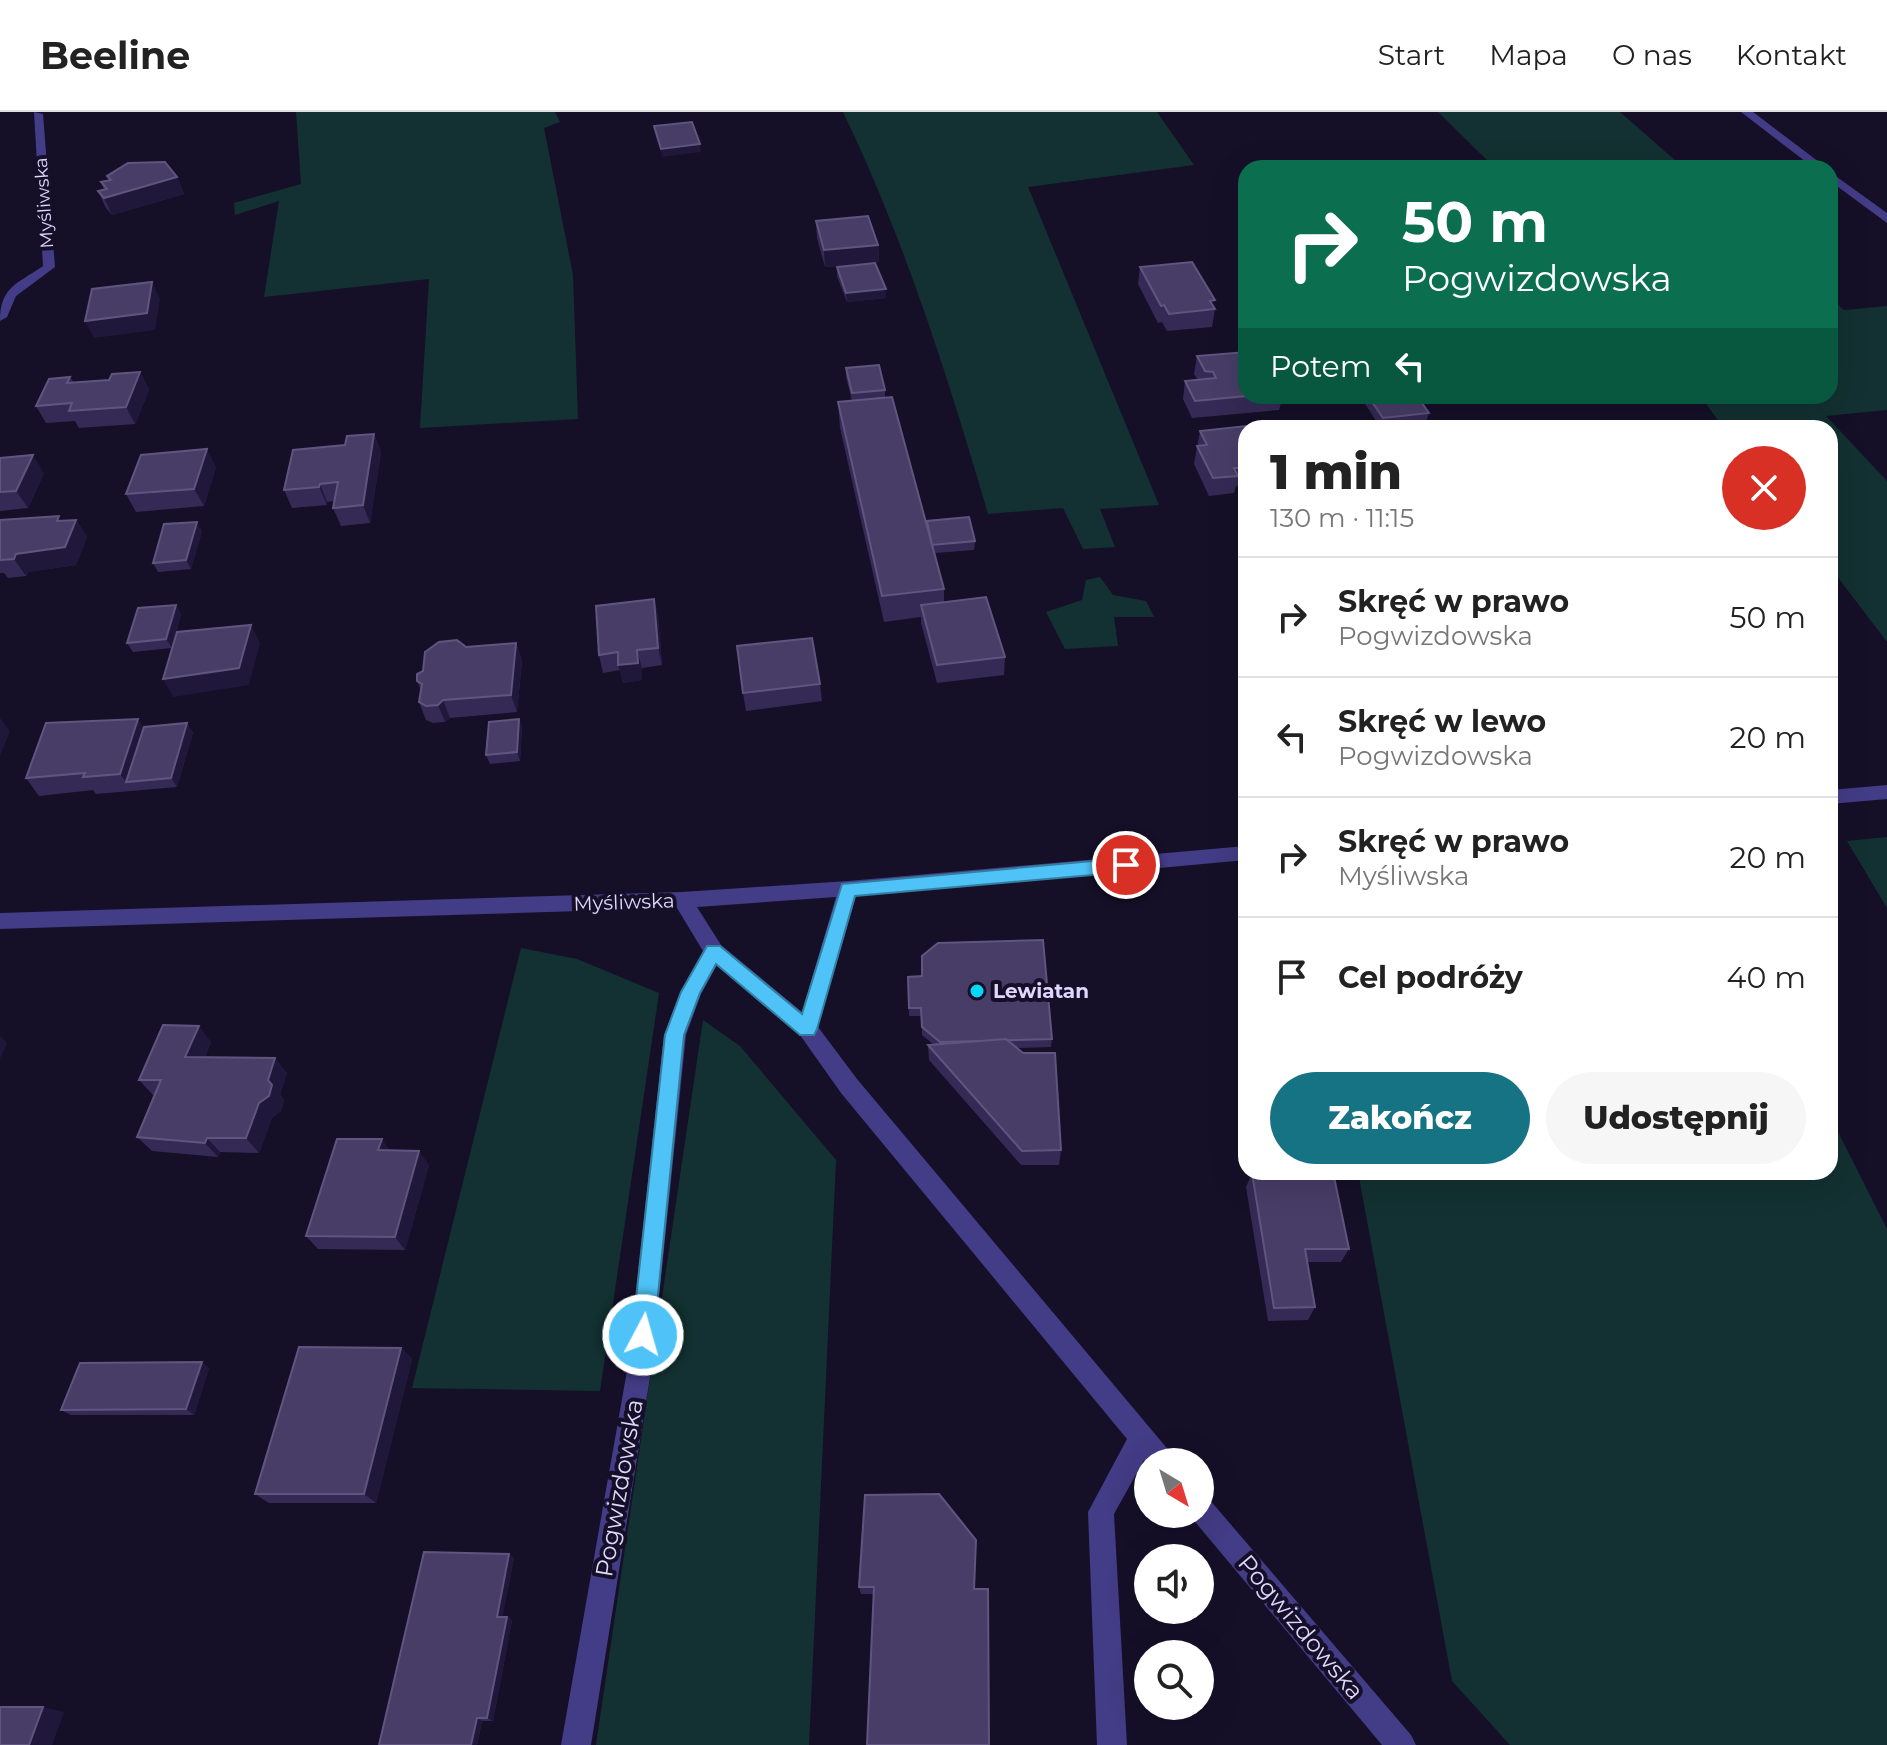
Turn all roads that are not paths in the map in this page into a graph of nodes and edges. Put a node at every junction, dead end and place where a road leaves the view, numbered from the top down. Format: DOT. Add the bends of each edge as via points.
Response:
graph roads {
  1 [pos="1746,112"];
  2 [pos="38,114"];
  3 [pos="1810,160"];
  4 [pos="1838,181"];
  5 [pos="1887,219"];
  6 [pos="0,317"];
  7 [pos="1887,792"];
  8 [pos="1838,796"];
  9 [pos="1238,854"];
  10 [pos="848,889"];
  11 [pos="682,900"];
  12 [pos="0,921"];
  13 [pos="714,951"];
  14 [pos="807,1029"];
  15 [pos="1142,1437"];
  16 [pos="1151,1448"];
  17 [pos="1214,1525"];
  18 [pos="576,1745"];
  19 [pos="1112,1745"];
  20 [pos="1401,1745"];
  1 -- 3 [label="street"];
  2 -- 6 [label="street, Myśliwska" via="49,267 10,294"];
  4 -- 5 [label="street"];
  7 -- 8 [label="street"];
  9 -- 10 [label="street, Myśliwska"];
  10 -- 11 [label="street, Myśliwska"];
  10 -- 14 [label="street"];
  11 -- 12 [label="street, Myśliwska"];
  11 -- 13 [label="street"];
  13 -- 14 [label="street"];
  13 -- 18 [label="street, Pogwizdowska" via="675,1035 640,1365"];
  14 -- 15 [label="street"];
  15 -- 16 [label="street"];
  15 -- 19 [label="street" via="1101,1512"];
  17 -- 20 [label="street, Pogwizdowska"];
}
